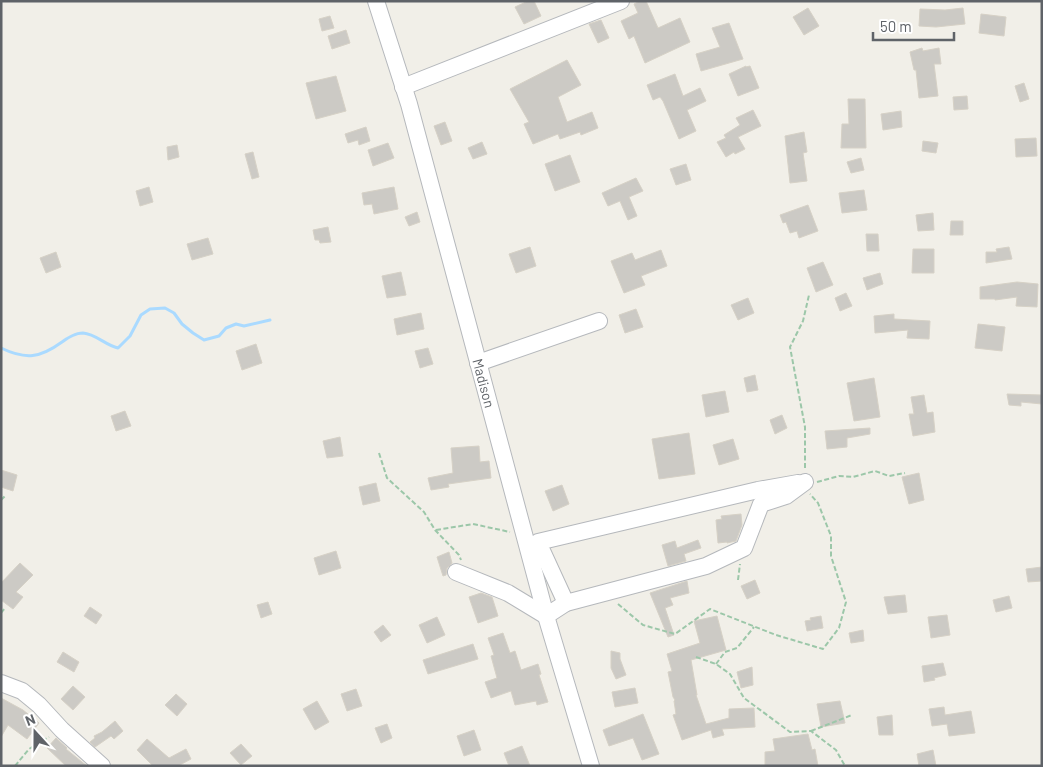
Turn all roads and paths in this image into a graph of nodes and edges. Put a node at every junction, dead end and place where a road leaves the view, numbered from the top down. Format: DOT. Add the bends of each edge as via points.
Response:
graph roads {
  1 [pos="376,1"];
  2 [pos="621,1"];
  3 [pos="403,87"];
  4 [pos="809,294"];
  5 [pos="599,321"];
  6 [pos="478,363"];
  7 [pos="379,452"];
  8 [pos="905,473"];
  9 [pos="805,482"];
  10 [pos="6,495"];
  11 [pos="1,500"];
  12 [pos="435,530"];
  13 [pos="524,535"];
  14 [pos="463,575"];
  15 [pos="605,593"];
  16 [pos="566,603"];
  17 [pos="5,608"];
  18 [pos="1,613"];
  19 [pos="546,616"];
  20 [pos="754,627"];
  21 [pos="696,657"];
  22 [pos="716,664"];
  23 [pos="1,683"];
  24 [pos="1,687"];
  25 [pos="29,697"];
  26 [pos="852,715"];
  27 [pos="62,730"];
  28 [pos="811,731"];
  29 [pos="15,766"];
  30 [pos="102,766"];
  31 [pos="591,766"];
  32 [pos="845,766"];
  1 -- 3 [label="street, Madison"];
  2 -- 3 [label="street"];
  3 -- 6 [label="street, Madison"];
  4 -- 9 [label="path" via="803,321 790,347 805,427"];
  5 -- 6 [label="street"];
  6 -- 13 [label="street, Madison"];
  7 -- 12 [label="path" via="387,478 424,512"];
  8 -- 9 [label="path" via="889,476 875,471 853,477"];
  9 -- 15 [label="street" via="786,496 760,504 744,548 706,566"];
  9 -- 16 [label="street" via="538,542"];
  9 -- 20 [label="path" via="809,493 818,502 831,536 831,556 846,602 839,628 823,649"];
  10 -- 11 [label="path"];
  12 -- 13 [label="path" via="473,524"];
  12 -- 14 [label="path" via="458,555"];
  13 -- 19 [label="street, Madison"];
  14 -- 19 [label="street" via="508,593"];
  15 -- 16 [label="street"];
  15 -- 20 [label="path" via="643,625 675,634 710,609"];
  16 -- 19 [label="street"];
  17 -- 18 [label="path"];
  19 -- 31 [label="street, Madison"];
  20 -- 22 [label="path" via="737,648 725,652"];
  21 -- 22 [label="path"];
  22 -- 28 [label="path" via="730,674 744,698 790,732"];
  23 -- 25 [label="street"];
  24 -- 25 [label="street"];
  25 -- 27 [label="street"];
  26 -- 28 [label="path"];
  27 -- 29 [label="path" via="29,749"];
  27 -- 30 [label="street"];
  28 -- 32 [label="path" via="836,750"];
}
